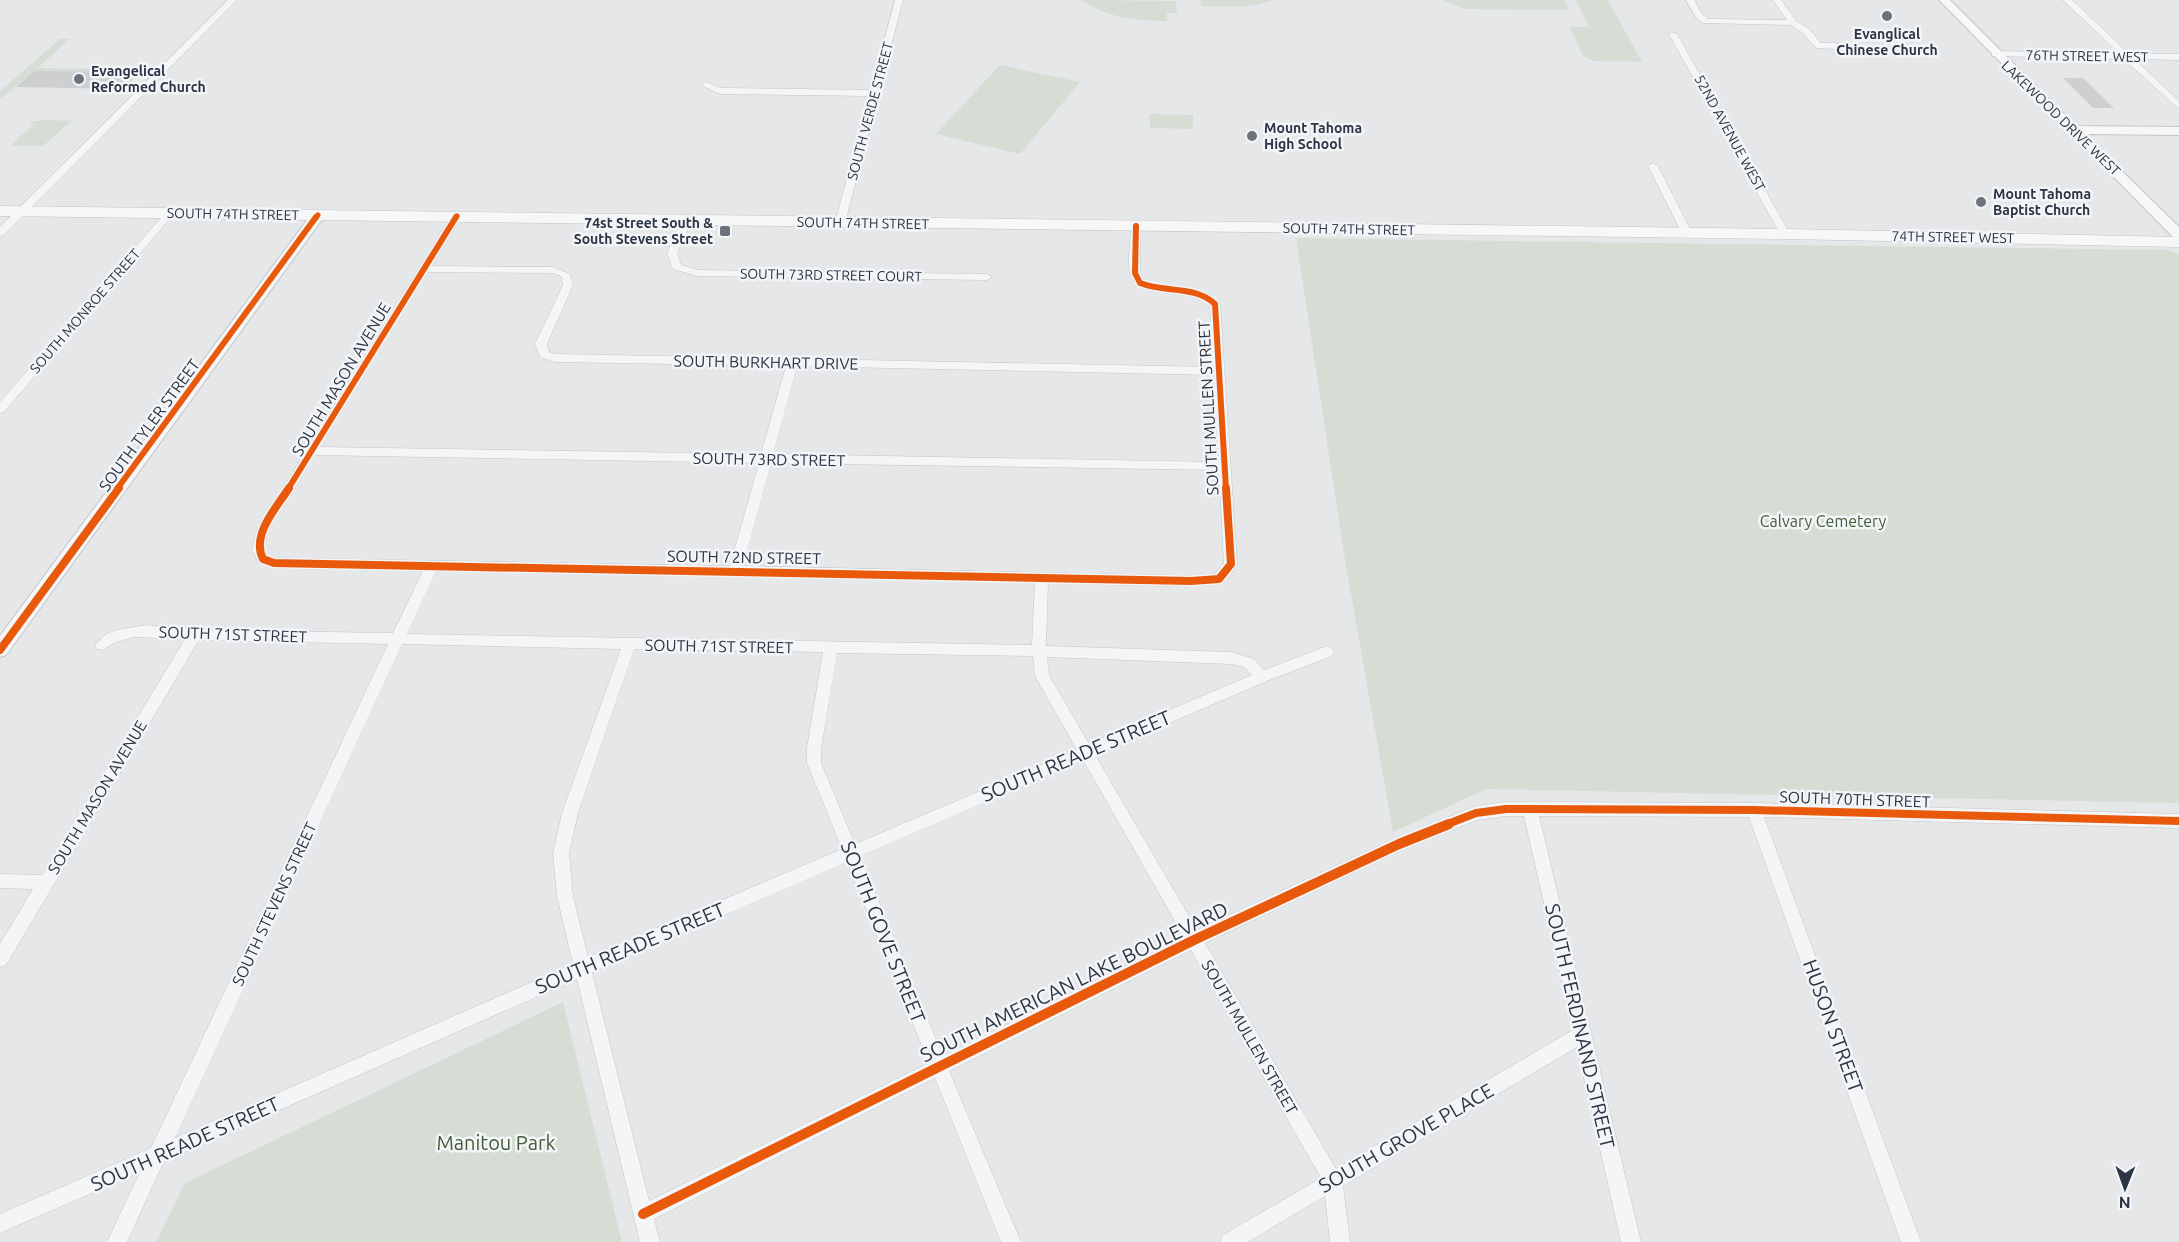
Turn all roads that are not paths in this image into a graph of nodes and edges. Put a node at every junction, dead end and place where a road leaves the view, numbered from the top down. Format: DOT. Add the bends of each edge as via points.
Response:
graph roads {
  1 [pos="233,0"];
  2 [pos="899,0"];
  3 [pos="1690,0"];
  4 [pos="1777,0"];
  5 [pos="1944,0"];
  6 [pos="2067,0"];
  7 [pos="1793,22"];
  8 [pos="1674,33"];
  9 [pos="1836,46"];
  10 [pos="1995,54"];
  11 [pos="2127,56"];
  12 [pos="2179,57"];
  13 [pos="705,85"];
  14 [pos="874,93"];
  15 [pos="2179,105"];
  16 [pos="2073,130"];
  17 [pos="2179,130"];
  18 [pos="1653,166"];
  19 [pos="0,211"];
  20 [pos="22,211"];
  21 [pos="170,213"];
  22 [pos="318,215"];
  23 [pos="457,216"];
  24 [pos="687,220"];
  25 [pos="840,223"];
  26 [pos="1136,226"];
  27 [pos="0,233"];
  28 [pos="1687,233"];
  29 [pos="1727,233"];
  30 [pos="1785,234"];
  31 [pos="2179,235"];
  32 [pos="2179,242"];
  33 [pos="423,269"];
  34 [pos="987,277"];
  35 [pos="793,362"];
  36 [pos="1219,371"];
  37 [pos="0,409"];
  38 [pos="313,451"];
  39 [pos="766,459"];
  40 [pos="1225,466"];
  41 [pos="263,559"];
  42 [pos="431,567"];
  43 [pos="735,570"];
  44 [pos="1224,575"];
  45 [pos="1042,577"];
  46 [pos="195,635"];
  47 [pos="398,639"];
  48 [pos="629,644"];
  49 [pos="102,645"];
  50 [pos="831,648"];
  51 [pos="0,650"];
  52 [pos="1039,651"];
  53 [pos="1327,652"];
  54 [pos="1262,677"];
  55 [pos="1083,752"];
  56 [pos="1530,809"];
  57 [pos="1754,810"];
  58 [pos="2179,821"];
  59 [pos="852,852"];
  60 [pos="0,881"];
  61 [pos="46,882"];
  62 [pos="1194,940"];
  63 [pos="0,959"];
  64 [pos="582,968"];
  65 [pos="1582,1034"];
  66 [pos="938,1068"];
  67 [pos="155,1158"];
  68 [pos="1333,1180"];
  69 [pos="644,1214"];
  70 [pos="0,1224"];
  71 [pos="117,1242"];
  72 [pos="650,1242"];
  73 [pos="1011,1242"];
  74 [pos="1230,1242"];
  75 [pos="1340,1242"];
  76 [pos="1631,1242"];
  77 [pos="1911,1242"];
  1 -- 20 [label="street"];
  2 -- 14 [label="street, SOUTH VERDE STREET"];
  3 -- 7 [label="street" via="1705,20"];
  4 -- 7 [label="street"];
  5 -- 10 [label="street, LAKEWOOD DRIVE WEST"];
  6 -- 11 [label="street"];
  7 -- 9 [label="street" via="1819,46"];
  8 -- 30 [label="street, 52ND AVENUE WEST"];
  10 -- 11 [label="street, 76TH STREET WEST"];
  10 -- 16 [label="street, LAKEWOOD DRIVE WEST"];
  11 -- 12 [label="street, 76TH STREET WEST"];
  11 -- 15 [label="street"];
  13 -- 14 [label="street" via="720,91"];
  14 -- 25 [label="street, SOUTH VERDE STREET"];
  16 -- 17 [label="street"];
  16 -- 31 [label="street, LAKEWOOD DRIVE WEST"];
  18 -- 28 [label="street"];
  19 -- 20 [label="main road, SOUTH 74TH STREET"];
  20 -- 21 [label="main road, SOUTH 74TH STREET"];
  20 -- 27 [label="street"];
  21 -- 22 [label="main road, SOUTH 74TH STREET"];
  21 -- 37 [label="street, SOUTH MONROE STREET"];
  22 -- 23 [label="main road, SOUTH 74TH STREET"];
  22 -- 51 [label="street, SOUTH TYLER STREET"];
  23 -- 24 [label="main road, SOUTH 74TH STREET"];
  23 -- 33 [label="street, SOUTH MASON AVENUE"];
  24 -- 25 [label="main road, SOUTH 74TH STREET"];
  24 -- 34 [label="street, SOUTH 73RD STREET COURT" via="672,253 677,267 706,273"];
  25 -- 26 [label="main road, SOUTH 74TH STREET"];
  26 -- 28 [label="main road, SOUTH 74TH STREET"];
  26 -- 36 [label="street, SOUTH MULLEN STREET" via="1135,273 1140,283 1161,290 1202,294 1215,304"];
  28 -- 29 [label="main road, SOUTH 74TH STREET"];
  29 -- 30 [label="main road, 74TH STREET WEST"];
  30 -- 32 [label="main road, 74TH STREET WEST"];
  33 -- 35 [label="street, SOUTH BURKHART DRIVE" via="564,273 568,285 541,344 544,354 555,358"];
  33 -- 38 [label="street, SOUTH MASON AVENUE"];
  35 -- 36 [label="street, SOUTH BURKHART DRIVE"];
  35 -- 39 [label="street"];
  36 -- 40 [label="street, SOUTH MULLEN STREET"];
  38 -- 39 [label="street, SOUTH 73RD STREET"];
  38 -- 41 [label="street, SOUTH MASON AVENUE" via="261,533 258,549"];
  39 -- 40 [label="street, SOUTH 73RD STREET"];
  39 -- 43 [label="street"];
  40 -- 44 [label="street, SOUTH MULLEN STREET" via="1230,564"];
  41 -- 42 [label="street, SOUTH 72ND STREET" via="274,563"];
  42 -- 43 [label="street, SOUTH 72ND STREET"];
  42 -- 47 [label="street, SOUTH STEVENS STREET"];
  43 -- 45 [label="street, SOUTH 72ND STREET"];
  44 -- 45 [label="street, SOUTH 72ND STREET" via="1191,581"];
  45 -- 52 [label="street, SOUTH MULLEN STREET"];
  46 -- 47 [label="street, SOUTH 71ST STREET"];
  46 -- 49 [label="street, SOUTH 71ST STREET" via="140,631"];
  46 -- 61 [label="street, SOUTH MASON AVENUE"];
  47 -- 48 [label="street, SOUTH 71ST STREET"];
  47 -- 67 [label="street, SOUTH STEVENS STREET"];
  48 -- 50 [label="street, SOUTH 71ST STREET"];
  48 -- 64 [label="street" via="570,813 561,853 564,888"];
  50 -- 52 [label="street, SOUTH 71ST STREET"];
  50 -- 59 [label="street, SOUTH GOVE STREET" via="814,763"];
  52 -- 54 [label="street, SOUTH 71ST STREET" via="1231,658 1249,663"];
  52 -- 55 [label="street, SOUTH MULLEN STREET" via="1042,676"];
  53 -- 54 [label="street"];
  54 -- 55 [label="street, SOUTH READE STREET"];
  55 -- 59 [label="street, SOUTH READE STREET"];
  55 -- 62 [label="street, SOUTH MULLEN STREET"];
  56 -- 57 [label="street, SOUTH 70TH STREET"];
  56 -- 62 [label="street, SOUTH AMERICAN LAKE BOULEVARD" via="1489,809 1476,813 1399,844"];
  56 -- 65 [label="street, SOUTH FERDINAND STREET"];
  57 -- 58 [label="street, SOUTH 70TH STREET"];
  57 -- 77 [label="street, HUSON STREET"];
  59 -- 64 [label="street, SOUTH READE STREET"];
  59 -- 66 [label="street, SOUTH GOVE STREET"];
  60 -- 61 [label="street"];
  61 -- 63 [label="street, SOUTH MASON AVENUE"];
  62 -- 66 [label="street, SOUTH AMERICAN LAKE BOULEVARD"];
  62 -- 68 [label="street, SOUTH MULLEN STREET"];
  64 -- 67 [label="street, SOUTH READE STREET"];
  64 -- 69 [label="street"];
  65 -- 68 [label="street, SOUTH GROVE PLACE"];
  65 -- 76 [label="street, SOUTH FERDINAND STREET"];
  66 -- 69 [label="street, SOUTH AMERICAN LAKE BOULEVARD"];
  66 -- 73 [label="street, SOUTH GOVE STREET"];
  67 -- 70 [label="street, SOUTH READE STREET"];
  67 -- 71 [label="street, SOUTH STEVENS STREET"];
  68 -- 74 [label="street, SOUTH GROVE PLACE"];
  68 -- 75 [label="street, SOUTH MULLEN STREET"];
  69 -- 72 [label="street"];
}
